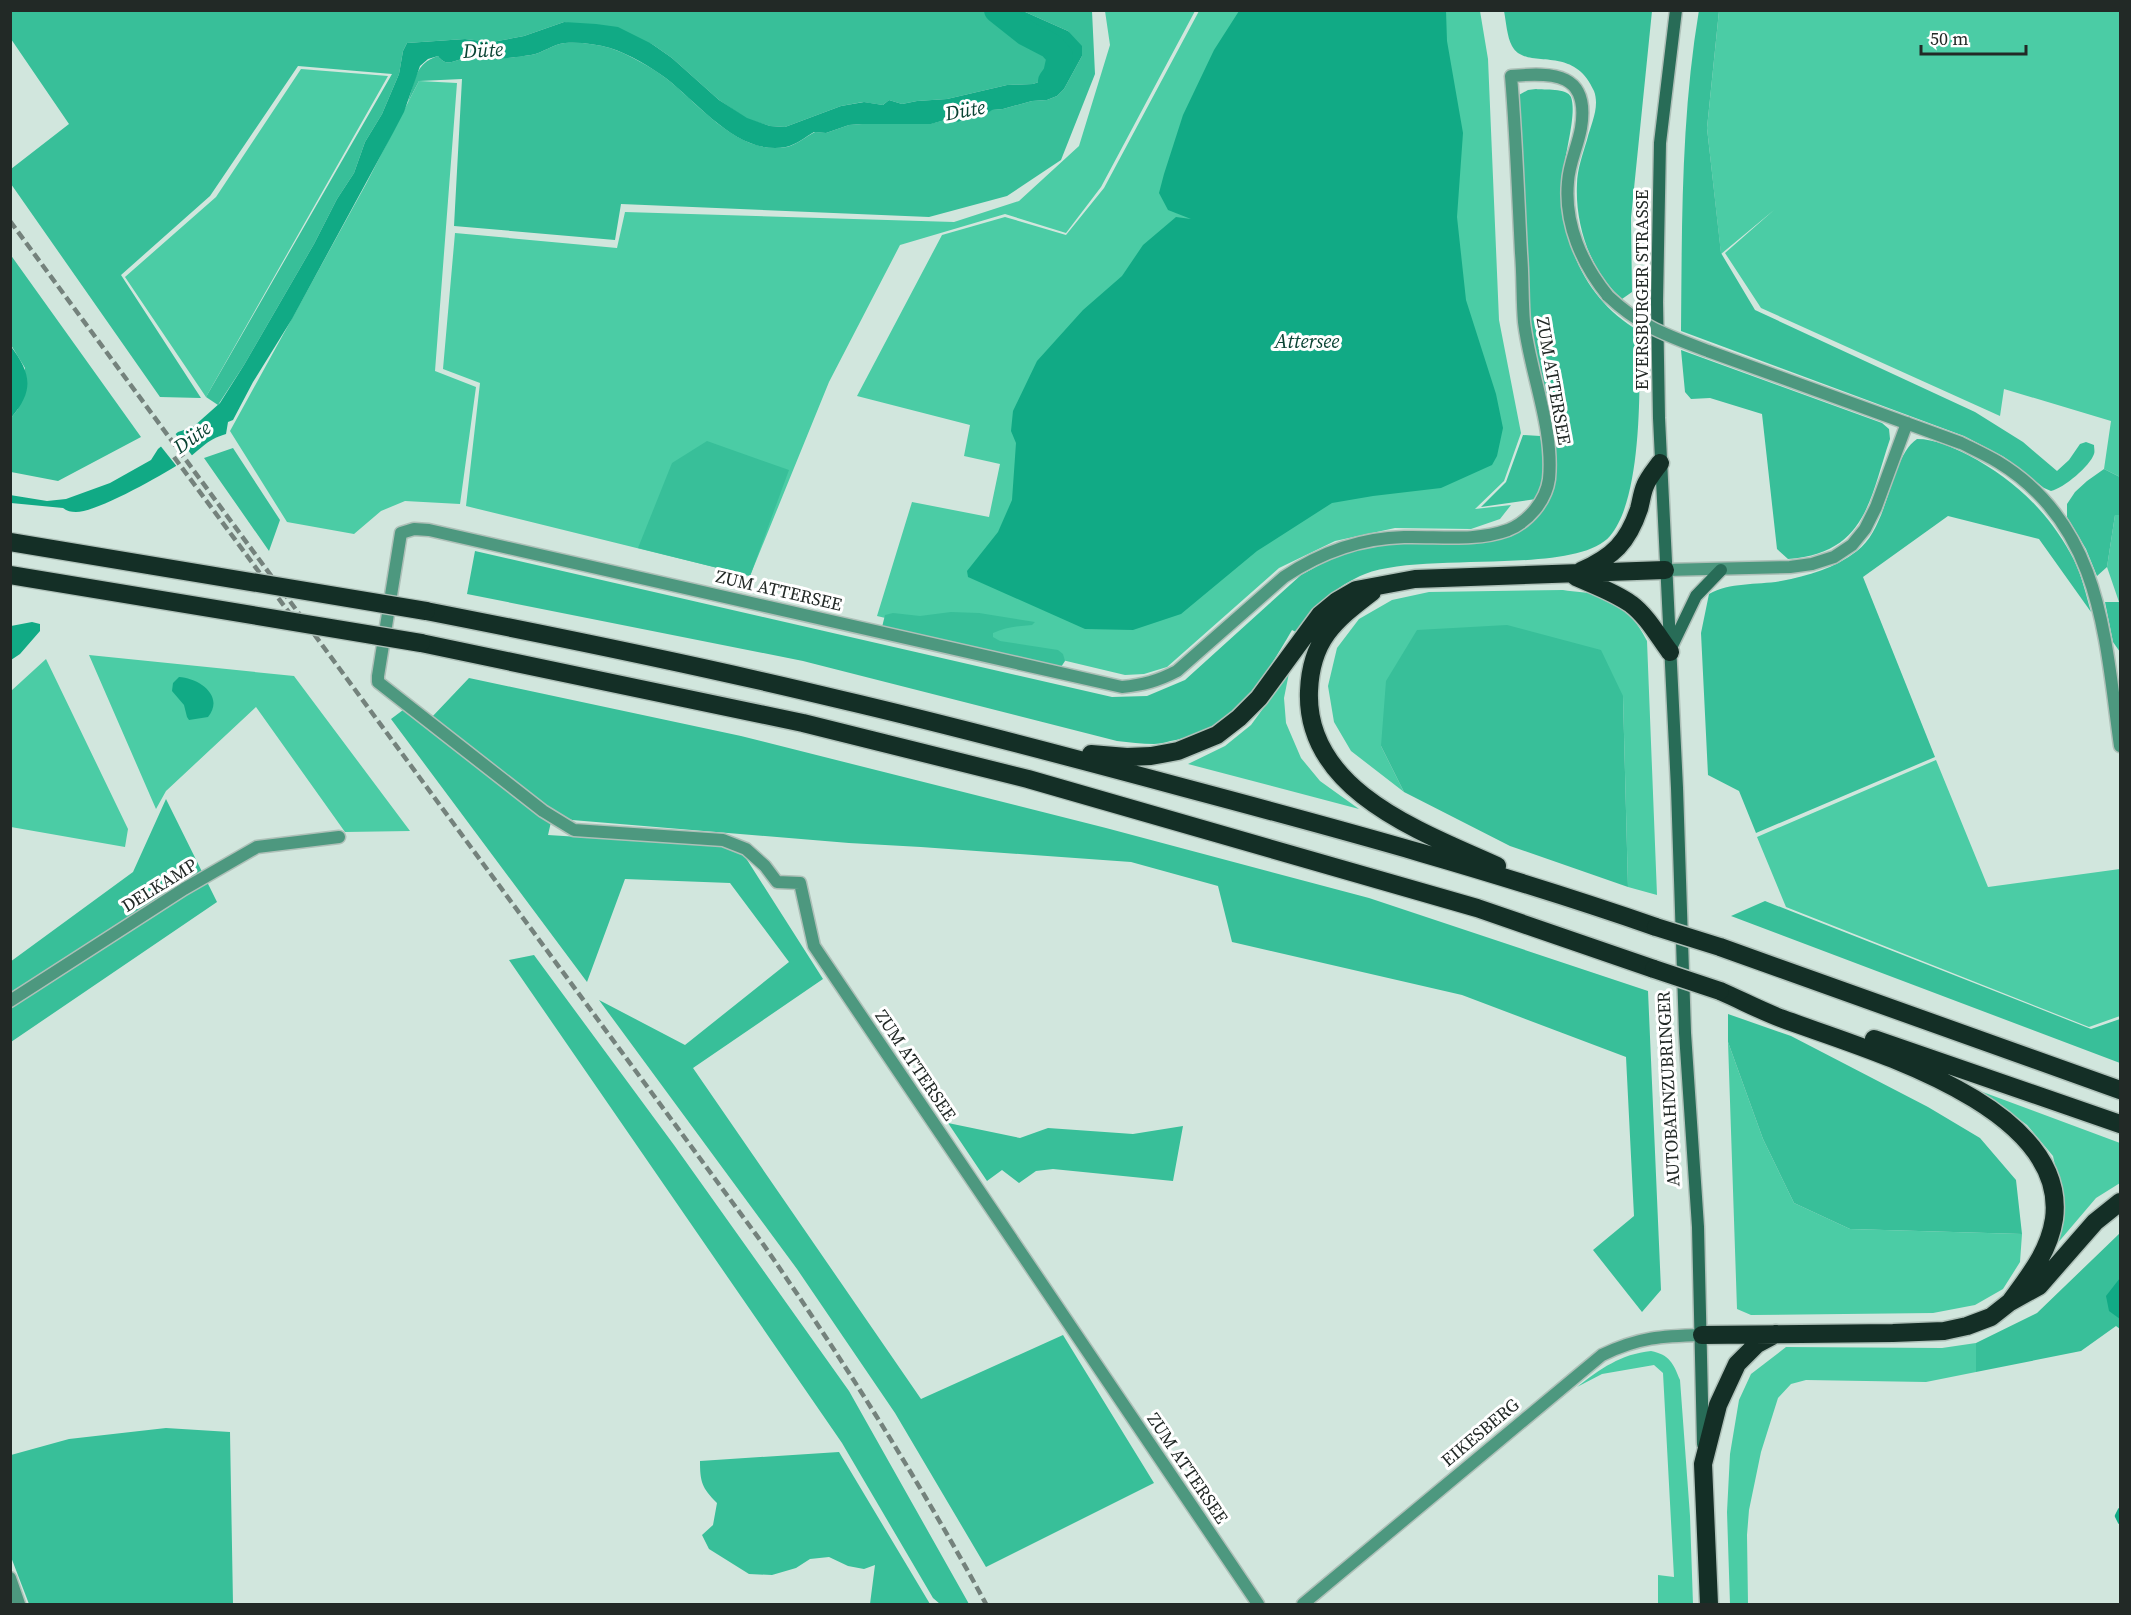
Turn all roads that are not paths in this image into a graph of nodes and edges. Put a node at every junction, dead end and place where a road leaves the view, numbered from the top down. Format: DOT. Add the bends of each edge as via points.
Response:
graph roads {
  1 [pos="1676,10"];
  2 [pos="1907,423"];
  3 [pos="1660,463"];
  4 [pos="10,542"];
  5 [pos="1665,570"];
  6 [pos="1721,570"];
  7 [pos="10,575"];
  8 [pos="1571,575"];
  9 [pos="1378,586"];
  10 [pos="1670,652"];
  11 [pos="2121,746"];
  12 [pos="1036,748"];
  13 [pos="339,837"];
  14 [pos="1562,894"];
  15 [pos="1720,991"];
  16 [pos="10,1001"];
  17 [pos="2121,1089"];
  18 [pos="2121,1124"];
  19 [pos="2121,1202"];
  20 [pos="2010,1302"];
  21 [pos="1778,1333"];
  22 [pos="1702,1335"];
  23 [pos="1703,1464"];
  24 [pos="10,1578"];
  25 [pos="19,1605"];
  26 [pos="1257,1605"];
  27 [pos="1303,1605"];
  28 [pos="1709,1605"];
  1 -- 3 [label="main road, EVERSBURGER STRASSE" via="1660,143"];
  2 -- 6 [label="street" via="1876,507 1852,545 1834,557 1812,564"];
  2 -- 11 [label="street, ZUM ATTERSEE" via="1998,462 2050,506 2080,552 2094,588 2104,626"];
  2 -- 26 [label="street, ZUM ATTERSEE, bridge" via="1651,329 1608,296 1582,256 1568,206 1568,182 1581,128 1582,98 1574,84 1559,77 1511,76 1524,322 1549,451 1545,495 1522,522 1494,534 1370,540 1304,564 1284,577 1196,656 1159,681 1122,687 452,535 414,529 401,533 378,682 543,812 574,830 723,840 746,849 777,882 800,883 814,946"];
  3 -- 5 [label="main road, EVERSBURGER STRASSE"];
  3 -- 8 [label="highway" via="1644,487 1632,528 1620,546 1600,562"];
  4 -- 12 [label="highway, bridge" via="426,610 668,660"];
  5 -- 6 [label="street"];
  5 -- 8 [label="highway"];
  5 -- 10 [label="main road, AUTOBAHNZUBRINGER"];
  6 -- 10 [label="main road" via="1696,596"];
  7 -- 15 [label="highway, bridge" via="421,643 791,721 1028,779 1477,908"];
  8 -- 9 [label="highway" via="1415,579"];
  8 -- 10 [label="highway" via="1632,605"];
  9 -- 12 [label="highway" via="1356,590 1320,615 1259,698 1207,740 1151,756"];
  9 -- 14 [label="highway" via="1334,622 1311,667 1308,706 1316,740 1325,756 1343,778 1372,802 1422,832"];
  10 -- 22 [label="main road, AUTOBAHNZUBRINGER"];
  12 -- 14 [label="highway"];
  13 -- 16 [label="street, DELKAMP" via="257,847"];
  14 -- 17 [label="highway, bridge"];
  15 -- 18 [label="highway" via="1793,1012"];
  15 -- 20 [label="highway" via="1939,1080 1985,1105 2025,1136 2044,1162 2053,1187 2054,1217 2046,1249"];
  19 -- 20 [label="highway" via="2096,1222 2038,1286"];
  20 -- 21 [label="highway" via="1991,1317 1944,1331"];
  21 -- 22 [label="highway"];
  21 -- 23 [label="highway" via="1757,1344 1737,1365 1718,1405"];
  22 -- 23 [label="main road, AUTOBAHNZUBRINGER"];
  22 -- 27 [label="street, EIKESBERG" via="1626,1343 1602,1355"];
  23 -- 28 [label="highway, AUTOBAHNZUBRINGER"];
  24 -- 25 [label="street"];
}
